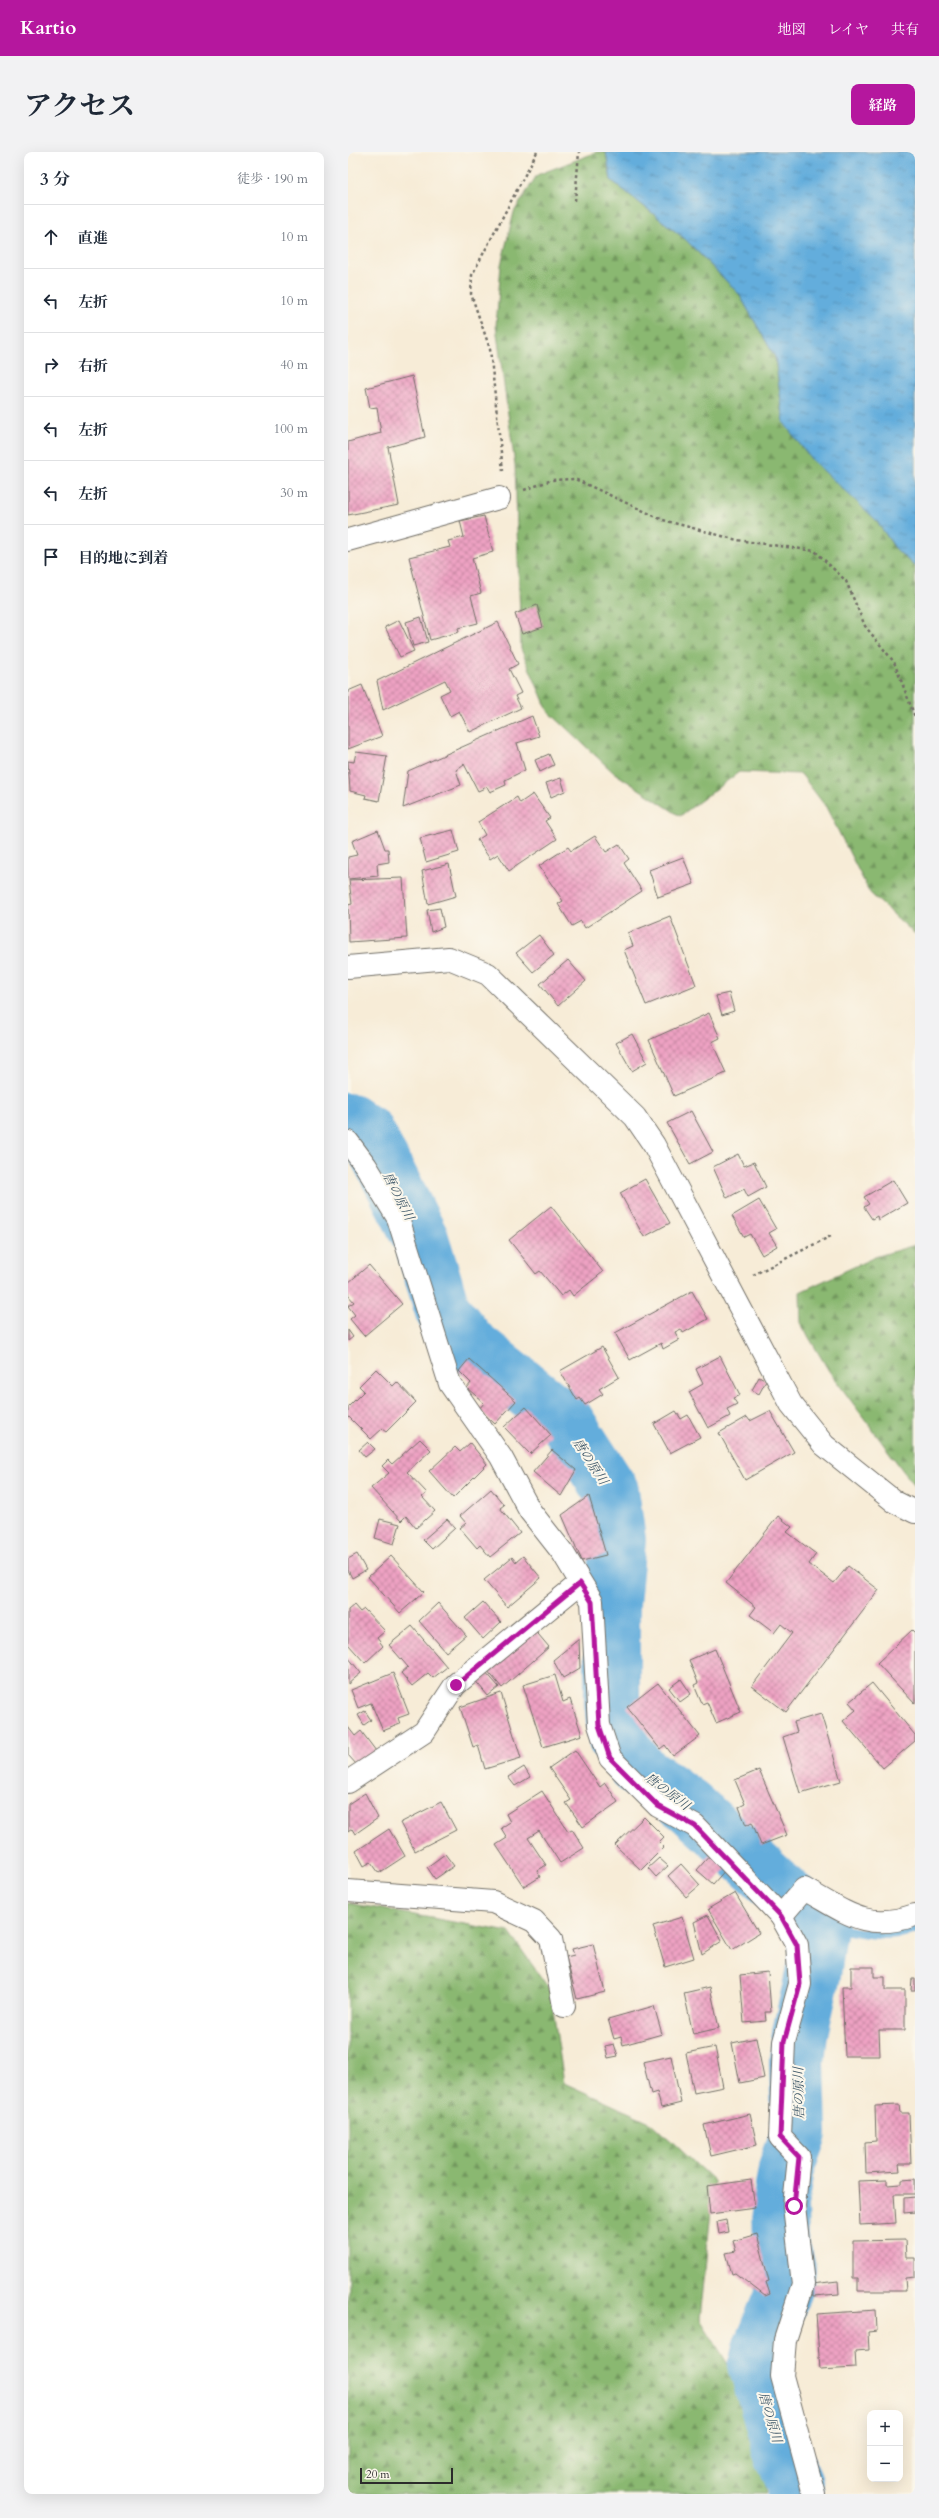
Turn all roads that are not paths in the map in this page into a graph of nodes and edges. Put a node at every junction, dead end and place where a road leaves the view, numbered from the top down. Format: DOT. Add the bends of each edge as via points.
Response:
graph roads {
  1 [pos="499,498"];
  2 [pos="348,540"];
  3 [pos="348,967"];
  4 [pos="348,1142"];
  5 [pos="915,1512"];
  6 [pos="580,1583"];
  7 [pos="348,1782"];
  8 [pos="348,1891"];
  9 [pos="915,1915"];
  10 [pos="781,1916"];
  11 [pos="564,2006"];
  12 [pos="814,2494"];
  1 -- 2 [label="street"];
  3 -- 5 [label="street" via="449,958 488,974 635,1117 654,1145 791,1404 824,1445 895,1502"];
  4 -- 6 [label="street" via="398,1218 450,1384 501,1457 530,1511 563,1553"];
  6 -- 7 [label="street" via="456,1685 424,1732"];
  6 -- 10 [label="street" via="592,1602 599,1725 610,1758 658,1806 695,1826"];
  8 -- 11 [label="street" via="493,1902 534,1921 551,1939"];
  9 -- 10 [label="street" via="893,1922 859,1920 804,1889"];
  10 -- 12 [label="street" via="797,1945 800,1984 784,2042 780,2137 799,2157 794,2206 803,2284 786,2340 782,2376"];
}
